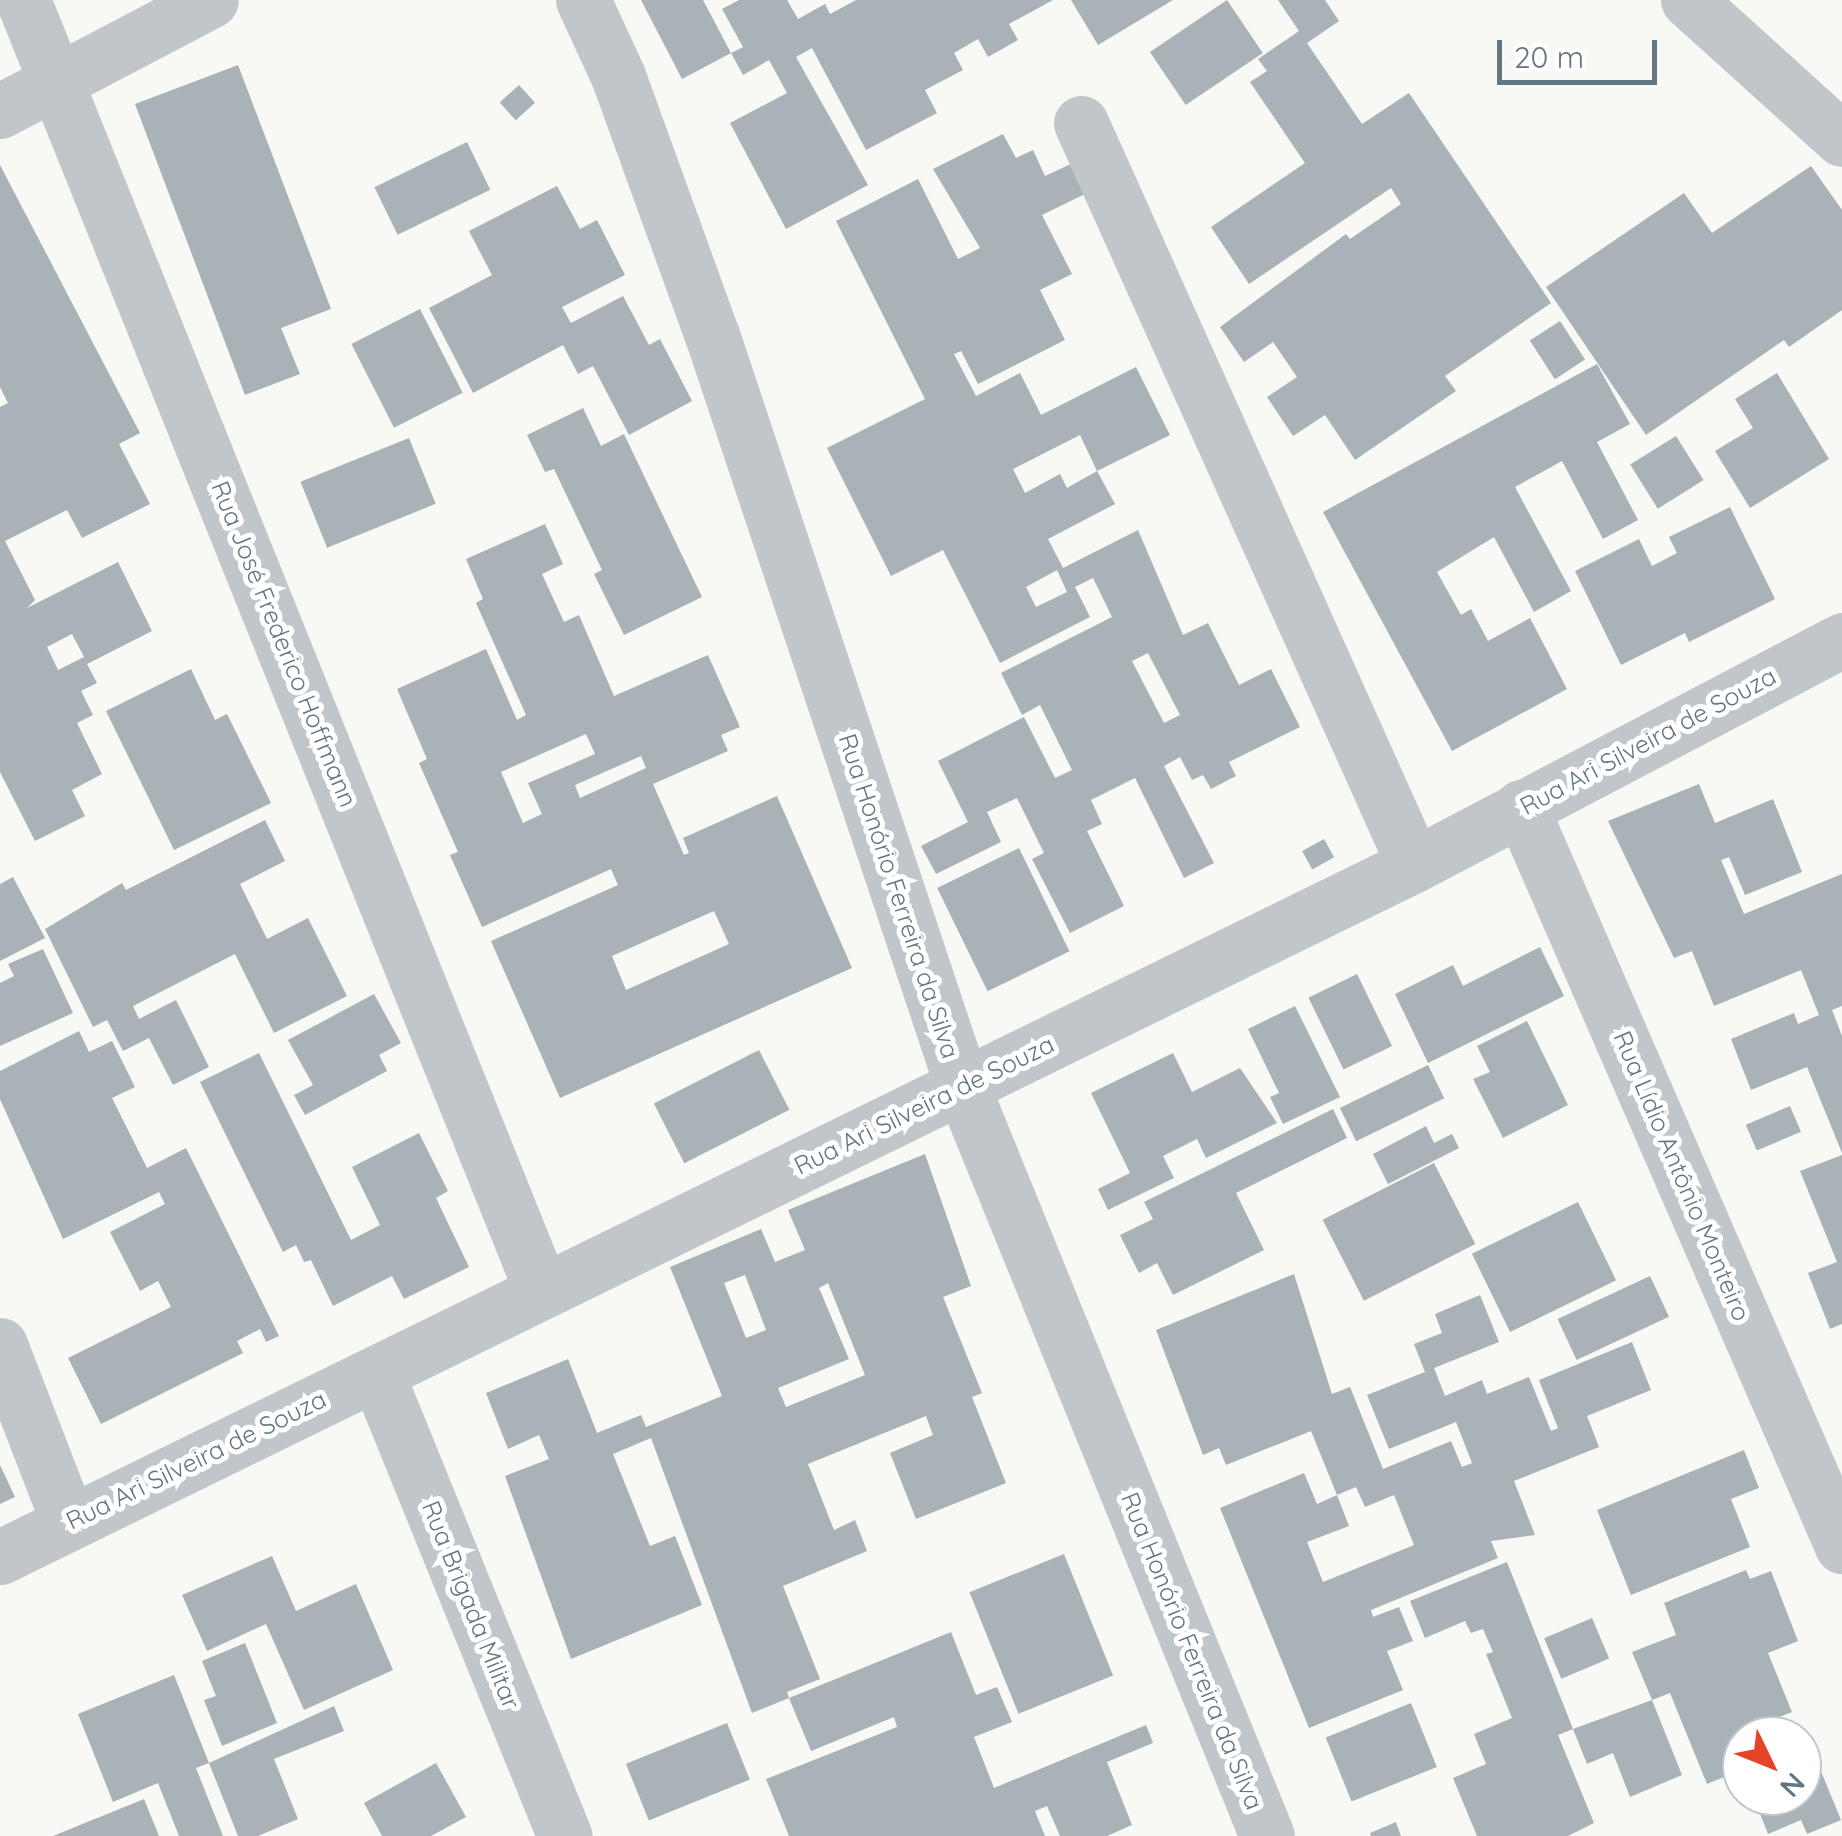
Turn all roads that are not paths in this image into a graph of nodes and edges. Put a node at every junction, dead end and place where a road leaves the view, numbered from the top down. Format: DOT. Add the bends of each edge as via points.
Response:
graph roads {
  1 [pos="23,0"];
  2 [pos="211,0"];
  3 [pos="583,0"];
  4 [pos="1688,0"];
  5 [pos="60,78"];
  6 [pos="0,111"];
  7 [pos="1081,123"];
  8 [pos="1842,139"];
  9 [pos="1842,640"];
  10 [pos="1521,807"];
  11 [pos="1414,865"];
  12 [pos="963,1088"];
  13 [pos="540,1289"];
  14 [pos="0,1346"];
  15 [pos="377,1374"];
  16 [pos="68,1521"];
  17 [pos="1842,1546"];
  18 [pos="0,1557"];
  19 [pos="565,1836"];
  20 [pos="1267,1836"];
  1 -- 5 [label="street, Rua José Frederico Hoffmann"];
  2 -- 5 [label="street"];
  3 -- 12 [label="street, Rua Honório Ferreira da Silva" via="618,76 712,335"];
  4 -- 8 [label="street"];
  5 -- 6 [label="street"];
  5 -- 13 [label="street, Rua José Frederico Hoffmann"];
  7 -- 11 [label="street"];
  9 -- 10 [label="street, Rua Ari Silveira de Souza"];
  10 -- 11 [label="street, Rua Ari Silveira de Souza"];
  10 -- 17 [label="street, Rua Lídio Antônio Monteiro"];
  11 -- 12 [label="street, Rua Ari Silveira de Souza"];
  12 -- 13 [label="street, Rua Ari Silveira de Souza"];
  12 -- 20 [label="street, Rua Honório Ferreira da Silva"];
  13 -- 15 [label="street, Rua Ari Silveira de Souza"];
  14 -- 16 [label="street"];
  15 -- 16 [label="street, Rua Ari Silveira de Souza"];
  15 -- 19 [label="street, Rua Brigada Militar"];
  16 -- 18 [label="street, Rua Ari Silveira de Souza"];
}
